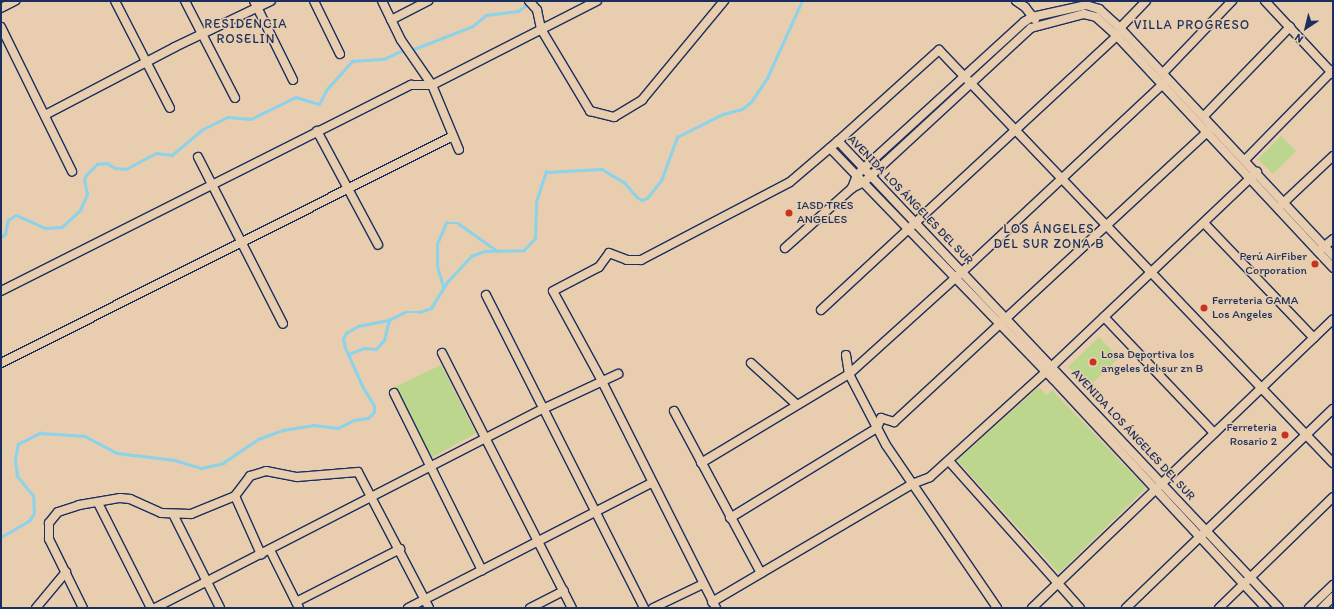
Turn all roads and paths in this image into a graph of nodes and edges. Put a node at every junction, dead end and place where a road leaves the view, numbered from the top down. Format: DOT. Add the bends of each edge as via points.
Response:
graph roads {
  1 [pos="15,1"];
  2 [pos="115,1"];
  3 [pos="185,1"];
  4 [pos="271,1"];
  5 [pos="314,1"];
  6 [pos="382,1"];
  7 [pos="428,1"];
  8 [pos="529,1"];
  9 [pos="597,1"];
  10 [pos="724,1"];
  11 [pos="1016,1"];
  12 [pos="1146,1"];
  13 [pos="1232,1"];
  14 [pos="1266,1"];
  15 [pos="1083,3"];
  16 [pos="256,4"];
  17 [pos="1,8"];
  18 [pos="1032,17"];
  19 [pos="391,20"];
  20 [pos="1038,24"];
  21 [pos="1,27"];
  22 [pos="1290,27"];
  23 [pos="1120,28"];
  24 [pos="541,29"];
  25 [pos="202,34"];
  26 [pos="1117,36"];
  27 [pos="340,54"];
  28 [pos="146,62"];
  29 [pos="1332,72"];
  30 [pos="965,76"];
  31 [pos="1164,78"];
  32 [pos="293,80"];
  33 [pos="972,83"];
  34 [pos="432,85"];
  35 [pos="235,98"];
  36 [pos="170,108"];
  37 [pos="44,115"];
  38 [pos="1204,116"];
  39 [pos="1210,129"];
  40 [pos="1017,130"];
  41 [pos="317,131"];
  42 [pos="453,136"];
  43 [pos="838,141"];
  44 [pos="830,148"];
  45 [pos="459,150"];
  46 [pos="1333,156"];
  47 [pos="198,157"];
  48 [pos="1245,160"];
  49 [pos="864,168"];
  50 [pos="72,171"];
  51 [pos="1256,172"];
  52 [pos="857,175"];
  53 [pos="871,176"];
  54 [pos="1062,178"];
  55 [pos="1250,178"];
  56 [pos="864,182"];
  57 [pos="212,184"];
  58 [pos="852,188"];
  59 [pos="348,189"];
  60 [pos="1281,205"];
  61 [pos="916,223"];
  62 [pos="1204,223"];
  63 [pos="1107,225"];
  64 [pos="910,229"];
  65 [pos="1333,239"];
  66 [pos="242,243"];
  67 [pos="378,246"];
  68 [pos="784,248"];
  69 [pos="1321,250"];
  70 [pos="1333,256"];
  71 [pos="1333,268"];
  72 [pos="963,271"];
  73 [pos="1151,272"];
  74 [pos="956,277"];
  75 [pos="1,291"];
  76 [pos="486,295"];
  77 [pos="821,310"];
  78 [pos="1104,317"];
  79 [pos="1008,319"];
  80 [pos="1333,319"];
  81 [pos="283,324"];
  82 [pos="1001,325"];
  83 [pos="1314,338"];
  84 [pos="442,353"];
  85 [pos="846,355"];
  86 [pos="1,363"];
  87 [pos="751,363"];
  88 [pos="1050,370"];
  89 [pos="618,374"];
  90 [pos="849,374"];
  91 [pos="602,381"];
  92 [pos="1262,388"];
  93 [pos="394,393"];
  94 [pos="797,405"];
  95 [pos="543,409"];
  96 [pos="1333,409"];
  97 [pos="674,411"];
  98 [pos="877,428"];
  99 [pos="1214,433"];
  100 [pos="1306,435"];
  101 [pos="487,439"];
  102 [pos="949,461"];
  103 [pos="701,463"];
  104 [pos="1333,463"];
  105 [pos="430,468"];
  106 [pos="651,483"];
  107 [pos="1163,483"];
  108 [pos="912,484"];
  109 [pos="1156,490"];
  110 [pos="235,496"];
  111 [pos="1333,497"];
  112 [pos="372,498"];
  113 [pos="98,503"];
  114 [pos="595,511"];
  115 [pos="173,514"];
  116 [pos="730,518"];
  117 [pos="1206,531"];
  118 [pos="1200,537"];
  119 [pos="539,541"];
  120 [pos="400,549"];
  121 [pos="270,550"];
  122 [pos="261,554"];
  123 [pos="482,570"];
  124 [pos="66,572"];
  125 [pos="761,573"];
  126 [pos="1250,578"];
  127 [pos="207,582"];
  128 [pos="703,584"];
  129 [pos="1057,584"];
  130 [pos="1243,584"];
  131 [pos="1333,585"];
  132 [pos="564,591"];
  133 [pos="1333,597"];
  134 [pos="425,599"];
  135 [pos="297,605"];
  136 [pos="714,605"];
  137 [pos="36,608"];
  138 [pos="83,608"];
  139 [pos="151,608"];
  140 [pos="155,608"];
  141 [pos="220,608"];
  142 [pos="408,608"];
  143 [pos="429,608"];
  144 [pos="530,608"];
  145 [pos="572,608"];
  146 [pos="644,608"];
  147 [pos="653,608"];
  148 [pos="997,608"];
  149 [pos="1032,608"];
  150 [pos="1080,608"];
  151 [pos="1126,608"];
  152 [pos="1219,608"];
  153 [pos="1266,608"];
  154 [pos="1279,608"];
  155 [pos="1309,608"];
  156 [pos="1322,608"];
  1 -- 17 [label="street"];
  2 -- 28 [label="street"];
  3 -- 25 [label="street"];
  4 -- 16 [label="street"];
  5 -- 27 [label="street"];
  6 -- 19 [label="street"];
  7 -- 19 [label="street"];
  8 -- 24 [label="street" via="537,10"];
  9 -- 24 [label="street"];
  10 -- 24 [label="street" via="642,100 614,117 590,111"];
  11 -- 18 [label="street"];
  12 -- 23 [label="street"];
  13 -- 31 [label="street"];
  14 -- 22 [label="street"];
  15 -- 18 [label="street"];
  15 -- 23 [label="street" via="1099,9"];
  16 -- 25 [label="street"];
  16 -- 32 [label="street"];
  18 -- 20 [label="street"];
  18 -- 30 [label="street"];
  19 -- 34 [label="street" via="416,64"];
  20 -- 26 [label="street" via="1089,14"];
  20 -- 33 [label="street"];
  21 -- 37 [label="street"];
  22 -- 29 [label="street"];
  22 -- 38 [label="street"];
  23 -- 26 [label="street"];
  23 -- 31 [label="street"];
  24 -- 34 [label="street"];
  25 -- 28 [label="street"];
  25 -- 35 [label="street"];
  26 -- 31 [label="street"];
  26 -- 40 [label="street"];
  28 -- 36 [label="street"];
  28 -- 37 [label="street"];
  29 -- 48 [label="street"];
  30 -- 33 [label="street"];
  30 -- 43 [label="street" via="939,50"];
  30 -- 49 [label="street"];
  31 -- 38 [label="street"];
  31 -- 39 [label="street"];
  31 -- 54 [label="street"];
  33 -- 40 [label="street"];
  33 -- 53 [label="street"];
  34 -- 41 [label="street" via="411,85"];
  34 -- 42 [label="street"];
  37 -- 50 [label="street"];
  38 -- 39 [label="street"];
  39 -- 48 [label="street"];
  39 -- 55 [label="street"];
  39 -- 63 [label="street"];
  40 -- 54 [label="street"];
  40 -- 61 [label="street"];
  41 -- 57 [label="street"];
  41 -- 59 [label="street"];
  42 -- 45 [label="street"];
  42 -- 59 [label="street"];
  43 -- 44 [label="street, AVENIDA LOS ÁNGELES DEL SUR"];
  43 -- 49 [label="street, AVENIDA LOS ÁNGELES DEL SUR"];
  44 -- 52 [label="street, AVENIDA LOS ÁNGELES DEL SUR"];
  44 -- 91 [label="street" via="790,182 641,260 627,260 608,253 599,266 553,291"];
  46 -- 60 [label="street"];
  47 -- 57 [label="street"];
  48 -- 51 [label="street"];
  49 -- 52 [label="street"];
  49 -- 53 [label="street, AVENIDA LOS ÁNGELES DEL SUR"];
  51 -- 55 [label="street"];
  51 -- 60 [label="street"];
  52 -- 56 [label="street, AVENIDA LOS ÁNGELES DEL SUR"];
  52 -- 58 [label="street"];
  53 -- 56 [label="street"];
  53 -- 61 [label="street, AVENIDA LOS ÁNGELES DEL SUR"];
  54 -- 63 [label="street"];
  54 -- 72 [label="street"];
  55 -- 60 [label="street"];
  55 -- 62 [label="street"];
  56 -- 58 [label="street"];
  56 -- 64 [label="street, AVENIDA LOS ÁNGELES DEL SUR"];
  57 -- 66 [label="street"];
  57 -- 75 [label="street"];
  58 -- 68 [label="street"];
  59 -- 66 [label="street"];
  59 -- 67 [label="street"];
  60 -- 69 [label="street"];
  61 -- 64 [label="street"];
  61 -- 72 [label="street, AVENIDA LOS ÁNGELES DEL SUR"];
  62 -- 73 [label="street"];
  62 -- 83 [label="street"];
  63 -- 73 [label="street"];
  63 -- 79 [label="street"];
  64 -- 74 [label="street, AVENIDA LOS ÁNGELES DEL SUR"];
  64 -- 77 [label="street"];
  65 -- 69 [label="street"];
  66 -- 81 [label="street"];
  66 -- 86 [label="street"];
  69 -- 70 [label="street"];
  69 -- 71 [label="street"];
  72 -- 74 [label="street"];
  72 -- 79 [label="street, AVENIDA LOS ÁNGELES DEL SUR"];
  73 -- 78 [label="street"];
  73 -- 92 [label="street"];
  74 -- 82 [label="street, AVENIDA LOS ÁNGELES DEL SUR"];
  74 -- 90 [label="street"];
  76 -- 95 [label="street"];
  78 -- 88 [label="street"];
  78 -- 99 [label="street"];
  79 -- 82 [label="street"];
  79 -- 88 [label="street, AVENIDA LOS ÁNGELES DEL SUR"];
  80 -- 83 [label="street"];
  82 -- 88 [label="street, AVENIDA LOS ÁNGELES DEL SUR"];
  82 -- 98 [label="street" via="894,422 881,418"];
  83 -- 92 [label="street"];
  84 -- 101 [label="street"];
  85 -- 90 [label="street"];
  87 -- 94 [label="street"];
  88 -- 102 [label="street"];
  88 -- 107 [label="street, AVENIDA LOS ÁNGELES DEL SUR"];
  88 -- 109 [label="street, AVENIDA LOS ÁNGELES DEL SUR"];
  89 -- 91 [label="street"];
  90 -- 94 [label="street"];
  90 -- 98 [label="street"];
  91 -- 95 [label="street"];
  91 -- 106 [label="street"];
  92 -- 99 [label="street"];
  92 -- 100 [label="street"];
  93 -- 105 [label="street"];
  94 -- 103 [label="street"];
  95 -- 101 [label="street"];
  95 -- 114 [label="street"];
  96 -- 100 [label="street"];
  97 -- 103 [label="street"];
  98 -- 108 [label="street"];
  98 -- 116 [label="street"];
  99 -- 107 [label="street"];
  100 -- 104 [label="street"];
  100 -- 117 [label="street"];
  101 -- 105 [label="street"];
  101 -- 119 [label="street"];
  102 -- 108 [label="street" via="930,477"];
  102 -- 129 [label="street"];
  103 -- 116 [label="street"];
  105 -- 112 [label="street"];
  105 -- 123 [label="street"];
  106 -- 114 [label="street"];
  106 -- 128 [label="street"];
  107 -- 109 [label="street"];
  107 -- 117 [label="street, AVENIDA LOS ÁNGELES DEL SUR"];
  108 -- 125 [label="street"];
  108 -- 148 [label="street"];
  109 -- 118 [label="street, AVENIDA LOS ÁNGELES DEL SUR"];
  109 -- 129 [label="street"];
  110 -- 112 [label="street" via="255,472 266,471 304,477 358,472"];
  110 -- 115 [label="street" via="200,512"];
  110 -- 122 [label="street"];
  111 -- 126 [label="street"];
  112 -- 120 [label="street"];
  112 -- 121 [label="street"];
  113 -- 115 [label="street" via="120,498 130,499 161,513"];
  113 -- 124 [label="street" via="79,505 58,512 49,523 49,539"];
  113 -- 139 [label="street"];
  114 -- 119 [label="street"];
  114 -- 146 [label="street"];
  115 -- 127 [label="street"];
  116 -- 125 [label="street"];
  117 -- 118 [label="street"];
  117 -- 126 [label="street, AVENIDA LOS ÁNGELES DEL SUR"];
  118 -- 130 [label="street, AVENIDA LOS ÁNGELES DEL SUR"];
  118 -- 151 [label="street"];
  119 -- 123 [label="street"];
  119 -- 132 [label="street"];
  120 -- 134 [label="street"];
  120 -- 135 [label="street"];
  121 -- 122 [label="street"];
  121 -- 135 [label="street"];
  122 -- 127 [label="street"];
  123 -- 134 [label="street"];
  124 -- 137 [label="street"];
  124 -- 138 [label="street"];
  125 -- 136 [label="street"];
  126 -- 130 [label="street"];
  126 -- 154 [label="street, AVENIDA LOS ÁNGELES DEL SUR"];
  127 -- 140 [label="street"];
  127 -- 141 [label="street"];
  128 -- 136 [label="street"];
  128 -- 147 [label="street"];
  129 -- 149 [label="street"];
  129 -- 150 [label="street"];
  130 -- 152 [label="street"];
  130 -- 153 [label="street, AVENIDA LOS ÁNGELES DEL SUR"];
  131 -- 155 [label="street"];
  132 -- 144 [label="street"];
  132 -- 145 [label="street"];
  133 -- 156 [label="street"];
  134 -- 142 [label="street"];
  134 -- 143 [label="street"];
}
